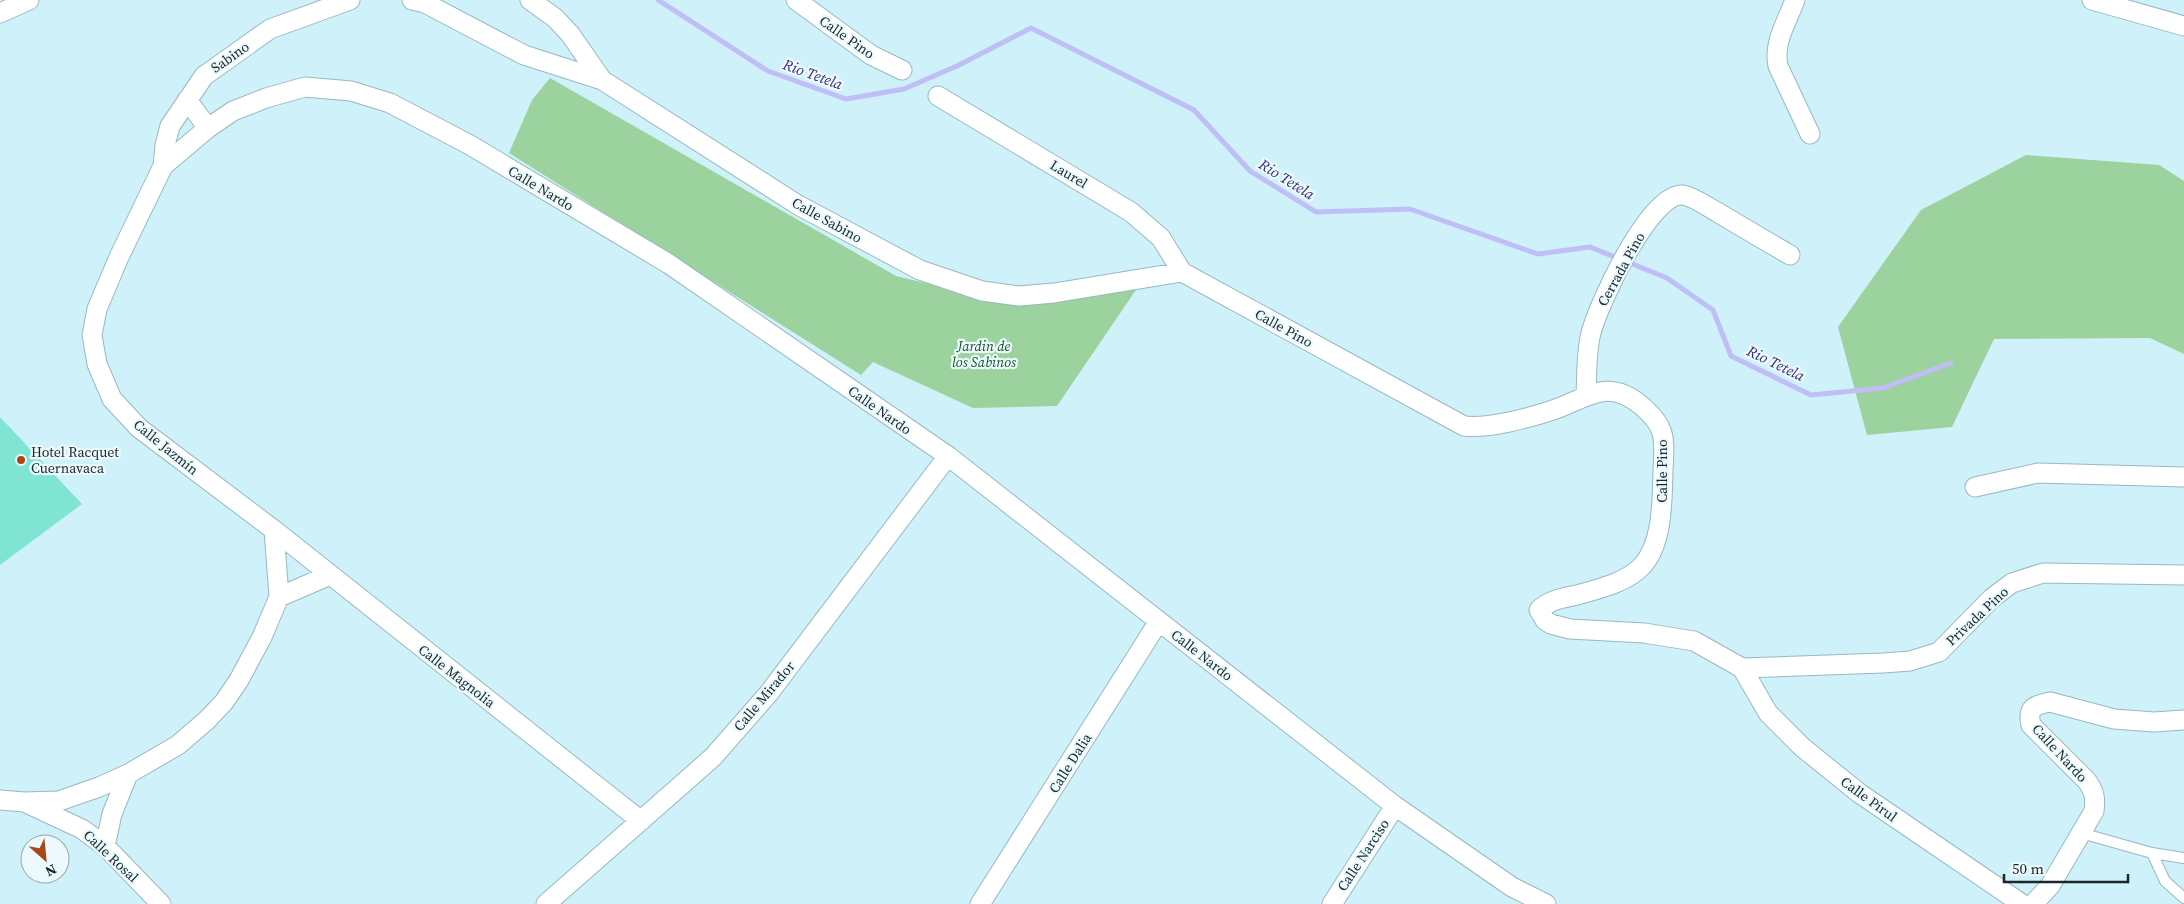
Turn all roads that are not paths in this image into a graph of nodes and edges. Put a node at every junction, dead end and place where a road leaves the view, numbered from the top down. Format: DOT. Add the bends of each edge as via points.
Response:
graph roads {
  1 [pos="29,0"];
  2 [pos="350,0"];
  3 [pos="412,0"];
  4 [pos="530,0"];
  5 [pos="796,0"];
  6 [pos="1795,0"];
  7 [pos="2092,0"];
  8 [pos="0,13"];
  9 [pos="2184,26"];
  10 [pos="902,70"];
  11 [pos="602,80"];
  12 [pos="938,96"];
  13 [pos="187,100"];
  14 [pos="208,128"];
  15 [pos="1810,134"];
  16 [pos="163,166"];
  17 [pos="1790,255"];
  18 [pos="1182,272"];
  19 [pos="1586,394"];
  20 [pos="948,456"];
  21 [pos="2184,477"];
  22 [pos="1975,487"];
  23 [pos="274,530"];
  24 [pos="330,575"];
  25 [pos="2184,575"];
  26 [pos="279,597"];
  27 [pos="1159,621"];
  28 [pos="1742,668"];
  29 [pos="2184,720"];
  30 [pos="128,774"];
  31 [pos="0,800"];
  32 [pos="24,802"];
  33 [pos="1395,806"];
  34 [pos="641,821"];
  35 [pos="2081,833"];
  36 [pos="105,846"];
  37 [pos="2152,853"];
  38 [pos="2184,858"];
  39 [pos="2184,898"];
  40 [pos="161,904"];
  41 [pos="546,904"];
  42 [pos="980,904"];
  43 [pos="1332,904"];
  44 [pos="1546,904"];
  45 [pos="2022,904"];
  46 [pos="2033,904"];
  1 -- 8 [label="street"];
  2 -- 13 [label="street, Sabino" via="270,29 204,76"];
  3 -- 11 [label="street" via="425,3 524,55"];
  4 -- 11 [label="street, Calle Sabino" via="570,34"];
  5 -- 10 [label="street, Calle Pino" via="871,55"];
  6 -- 15 [label="street" via="1776,46 1776,56"];
  7 -- 9 [label="street"];
  11 -- 18 [label="street, Calle Sabino" via="798,205 920,270 982,291 1019,296 1054,293"];
  12 -- 18 [label="street, Laurel" via="1131,212 1161,238"];
  13 -- 14 [label="street"];
  13 -- 16 [label="street, Sabino" via="170,126"];
  14 -- 16 [label="street, Calle Nardo"];
  14 -- 20 [label="street, Calle Nardo" via="233,111 305,87 352,91 390,103 470,146 669,264"];
  16 -- 23 [label="street, Calle Jazmín" via="97,309 92,335 97,364 112,399 139,428"];
  17 -- 19 [label="street, Cerrada Pino" via="1704,205 1684,195 1674,196 1635,238 1604,295 1590,335"];
  18 -- 19 [label="street, Calle Pino" via="1464,426 1488,426 1553,410"];
  19 -- 28 [label="street, Calle Pino" via="1619,392 1633,399 1660,425 1664,447 1662,516 1650,555 1641,567 1617,582 1551,601 1539,610 1541,616 1551,624 1570,629 1644,633 1694,641"];
  20 -- 27 [label="street, Calle Nardo"];
  20 -- 34 [label="street, Calle Mirador" via="769,693 713,757"];
  21 -- 22 [label="street" via="2038,474"];
  23 -- 24 [label="street, Calle Magnolia"];
  23 -- 26 [label="street"];
  24 -- 26 [label="street"];
  24 -- 34 [label="street, Calle Magnolia"];
  25 -- 28 [label="street, Privada Pino" via="2043,573 2012,583 1992,598 1939,652 1910,661 1883,664"];
  26 -- 30 [label="street" via="262,638 224,702 178,745"];
  27 -- 33 [label="street, Calle Nardo"];
  27 -- 42 [label="street, Calle Dalia"];
  28 -- 45 [label="street, Calle Pirul" via="1768,713 1802,747 1859,793"];
  29 -- 35 [label="street, Calle Nardo" via="2114,719 2050,702 2032,709 2029,716 2032,725 2093,790 2096,800 2094,811"];
  30 -- 32 [label="street" via="58,801"];
  30 -- 36 [label="street" via="112,814"];
  31 -- 32 [label="street, Calle Rosal"];
  32 -- 36 [label="street, Calle Rosal" via="82,829"];
  33 -- 43 [label="street, Calle Narciso"];
  33 -- 44 [label="street, Calle Nardo" via="1512,887"];
  34 -- 41 [label="street, Calle Mirador"];
  35 -- 37 [label="lane"];
  35 -- 46 [label="street, Calle Nardo" via="2050,886"];
  36 -- 40 [label="street, Calle Rosal"];
  37 -- 38 [label="lane"];
  37 -- 39 [label="lane" via="2164,881"];
}
